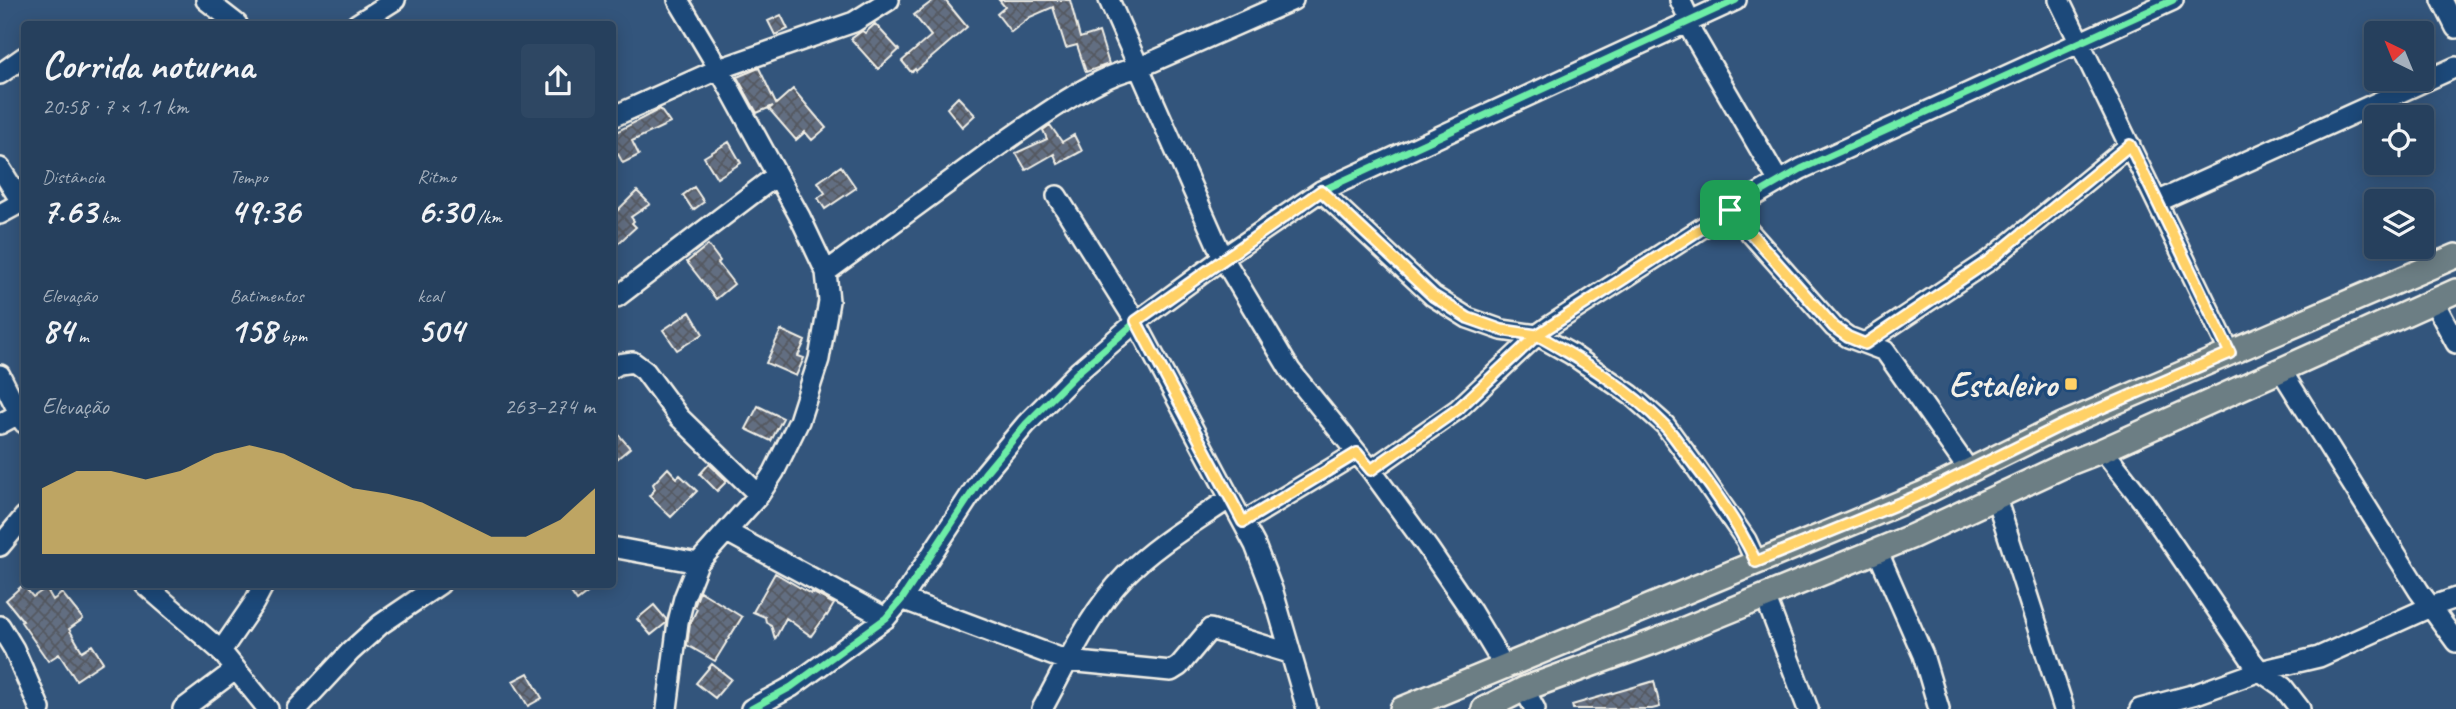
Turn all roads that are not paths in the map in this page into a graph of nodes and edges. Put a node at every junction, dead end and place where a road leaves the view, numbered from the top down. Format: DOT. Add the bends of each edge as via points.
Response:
graph roads {
  1 [pos="206,0"];
  2 [pos="395,0"];
  3 [pos="678,0"];
  4 [pos="889,0"];
  5 [pos="1109,0"];
  6 [pos="1293,0"];
  7 [pos="1680,0"];
  8 [pos="1736,0"];
  9 [pos="2059,0"];
  10 [pos="2173,0"];
  11 [pos="2442,0"];
  12 [pos="233,21"];
  13 [pos="362,21"];
  14 [pos="1688,22"];
  15 [pos="2456,28"];
  16 [pos="2080,42"];
  17 [pos="21,59"];
  18 [pos="2456,67"];
  19 [pos="1138,68"];
  20 [pos="719,69"];
  21 [pos="0,74"];
  22 [pos="616,115"];
  23 [pos="2130,145"];
  24 [pos="0,168"];
  25 [pos="777,175"];
  26 [pos="1779,182"];
  27 [pos="1321,191"];
  28 [pos="1057,196"];
  29 [pos="21,199"];
  30 [pos="2157,202"];
  31 [pos="21,203"];
  32 [pos="1730,210"];
  33 [pos="0,214"];
  34 [pos="2456,256"];
  35 [pos="1223,258"];
  36 [pos="826,272"];
  37 [pos="2456,291"];
  38 [pos="617,297"];
  39 [pos="2434,302"];
  40 [pos="1136,321"];
  41 [pos="1537,335"];
  42 [pos="2456,343"];
  43 [pos="1865,344"];
  44 [pos="2230,353"];
  45 [pos="616,366"];
  46 [pos="2281,370"];
  47 [pos="0,375"];
  48 [pos="21,412"];
  49 [pos="21,417"];
  50 [pos="0,424"];
  51 [pos="2103,450"];
  52 [pos="1357,453"];
  53 [pos="1371,470"];
  54 [pos="1970,472"];
  55 [pos="759,495"];
  56 [pos="1230,498"];
  57 [pos="1996,498"];
  58 [pos="21,521"];
  59 [pos="1243,522"];
  60 [pos="727,532"];
  61 [pos="0,546"];
  62 [pos="616,548"];
  63 [pos="1877,550"];
  64 [pos="1756,562"];
  65 [pos="698,563"];
  66 [pos="149,588"];
  67 [pos="262,588"];
  68 [pos="434,588"];
  69 [pos="1765,596"];
  70 [pos="2456,598"];
  71 [pos="902,599"];
  72 [pos="2430,607"];
  73 [pos="886,618"];
  74 [pos="0,626"];
  75 [pos="2456,642"];
  76 [pos="221,651"];
  77 [pos="1289,653"];
  78 [pos="1068,660"];
  79 [pos="1504,666"];
  80 [pos="235,670"];
  81 [pos="2260,671"];
  82 [pos="1524,689"];
  83 [pos="755,708"];
  84 [pos="40,709"];
  85 [pos="183,709"];
  86 [pos="268,709"];
  87 [pos="297,709"];
  88 [pos="667,709"];
  89 [pos="1042,709"];
  90 [pos="1307,709"];
  91 [pos="1402,709"];
  92 [pos="1484,709"];
  93 [pos="1535,709"];
  94 [pos="1808,709"];
  95 [pos="1939,709"];
  96 [pos="2064,709"];
  97 [pos="2140,709"];
  98 [pos="2300,709"];
  1 -- 12 [label="street"];
  2 -- 13 [label="street"];
  3 -- 20 [label="street"];
  4 -- 20 [label="street" via="854,22"];
  5 -- 19 [label="street"];
  6 -- 19 [label="street"];
  7 -- 14 [label="street"];
  8 -- 14 [label="street"];
  9 -- 16 [label="street"];
  10 -- 16 [label="street"];
  11 -- 15 [label="street"];
  14 -- 26 [label="street"];
  14 -- 27 [label="street"];
  16 -- 23 [label="street"];
  16 -- 26 [label="street"];
  17 -- 21 [label="street"];
  18 -- 30 [label="street"];
  19 -- 35 [label="street"];
  19 -- 36 [label="street" via="1084,91 1030,124"];
  20 -- 22 [label="street"];
  20 -- 25 [label="street"];
  23 -- 30 [label="street"];
  23 -- 43 [label="street" via="1990,260"];
  24 -- 29 [label="street"];
  25 -- 36 [label="street"];
  25 -- 38 [label="street"];
  26 -- 32 [label="street"];
  27 -- 35 [label="street"];
  27 -- 41 [label="street" via="1433,296 1468,318 1502,330"];
  28 -- 40 [label="street"];
  30 -- 44 [label="street"];
  31 -- 33 [label="street"];
  32 -- 41 [label="street"];
  32 -- 43 [label="street" via="1834,327"];
  34 -- 44 [label="main road"];
  35 -- 40 [label="street"];
  35 -- 52 [label="street" via="1290,370"];
  36 -- 55 [label="street" via="829,301 819,359 799,421"];
  37 -- 39 [label="main road"];
  39 -- 42 [label="street"];
  39 -- 46 [label="main road"];
  40 -- 56 [label="street"];
  40 -- 71 [label="street" via="1026,424 985,473"];
  41 -- 53 [label="street" via="1458,409"];
  41 -- 64 [label="street" via="1631,395 1665,425 1723,504"];
  43 -- 54 [label="street" via="1885,351 1893,360"];
  44 -- 54 [label="main road" via="2062,425"];
  45 -- 55 [label="street" via="633,362 645,371 679,416"];
  46 -- 51 [label="main road"];
  46 -- 72 [label="street"];
  47 -- 48 [label="street"];
  49 -- 50 [label="street"];
  51 -- 57 [label="main road"];
  51 -- 81 [label="street"];
  52 -- 53 [label="street"];
  52 -- 59 [label="street"];
  53 -- 79 [label="street" via="1471,611"];
  54 -- 64 [label="main road"];
  55 -- 60 [label="street"];
  56 -- 59 [label="street"];
  56 -- 78 [label="street" via="1125,576 1101,604"];
  57 -- 63 [label="main road"];
  57 -- 96 [label="street"];
  58 -- 61 [label="street"];
  59 -- 77 [label="street" via="1273,592"];
  60 -- 65 [label="street"];
  60 -- 73 [label="street"];
  62 -- 65 [label="street"];
  63 -- 69 [label="main road"];
  63 -- 95 [label="street" via="1923,655"];
  64 -- 79 [label="main road"];
  65 -- 88 [label="street" via="678,622"];
  66 -- 76 [label="street"];
  67 -- 76 [label="street"];
  68 -- 87 [label="street" via="381,624"];
  69 -- 82 [label="main road"];
  69 -- 94 [label="street"];
  70 -- 72 [label="street"];
  71 -- 73 [label="street"];
  71 -- 78 [label="street"];
  72 -- 75 [label="street"];
  72 -- 81 [label="street" via="2319,657"];
  73 -- 83 [label="street"];
  74 -- 84 [label="street"];
  76 -- 80 [label="street"];
  77 -- 78 [label="street" via="1210,629 1171,671"];
  77 -- 90 [label="street"];
  78 -- 89 [label="street"];
  79 -- 91 [label="main road"];
  80 -- 85 [label="street"];
  80 -- 86 [label="street"];
  81 -- 97 [label="street"];
  81 -- 98 [label="street" via="2283,687"];
  82 -- 92 [label="main road"];
  82 -- 93 [label="street"];
}
